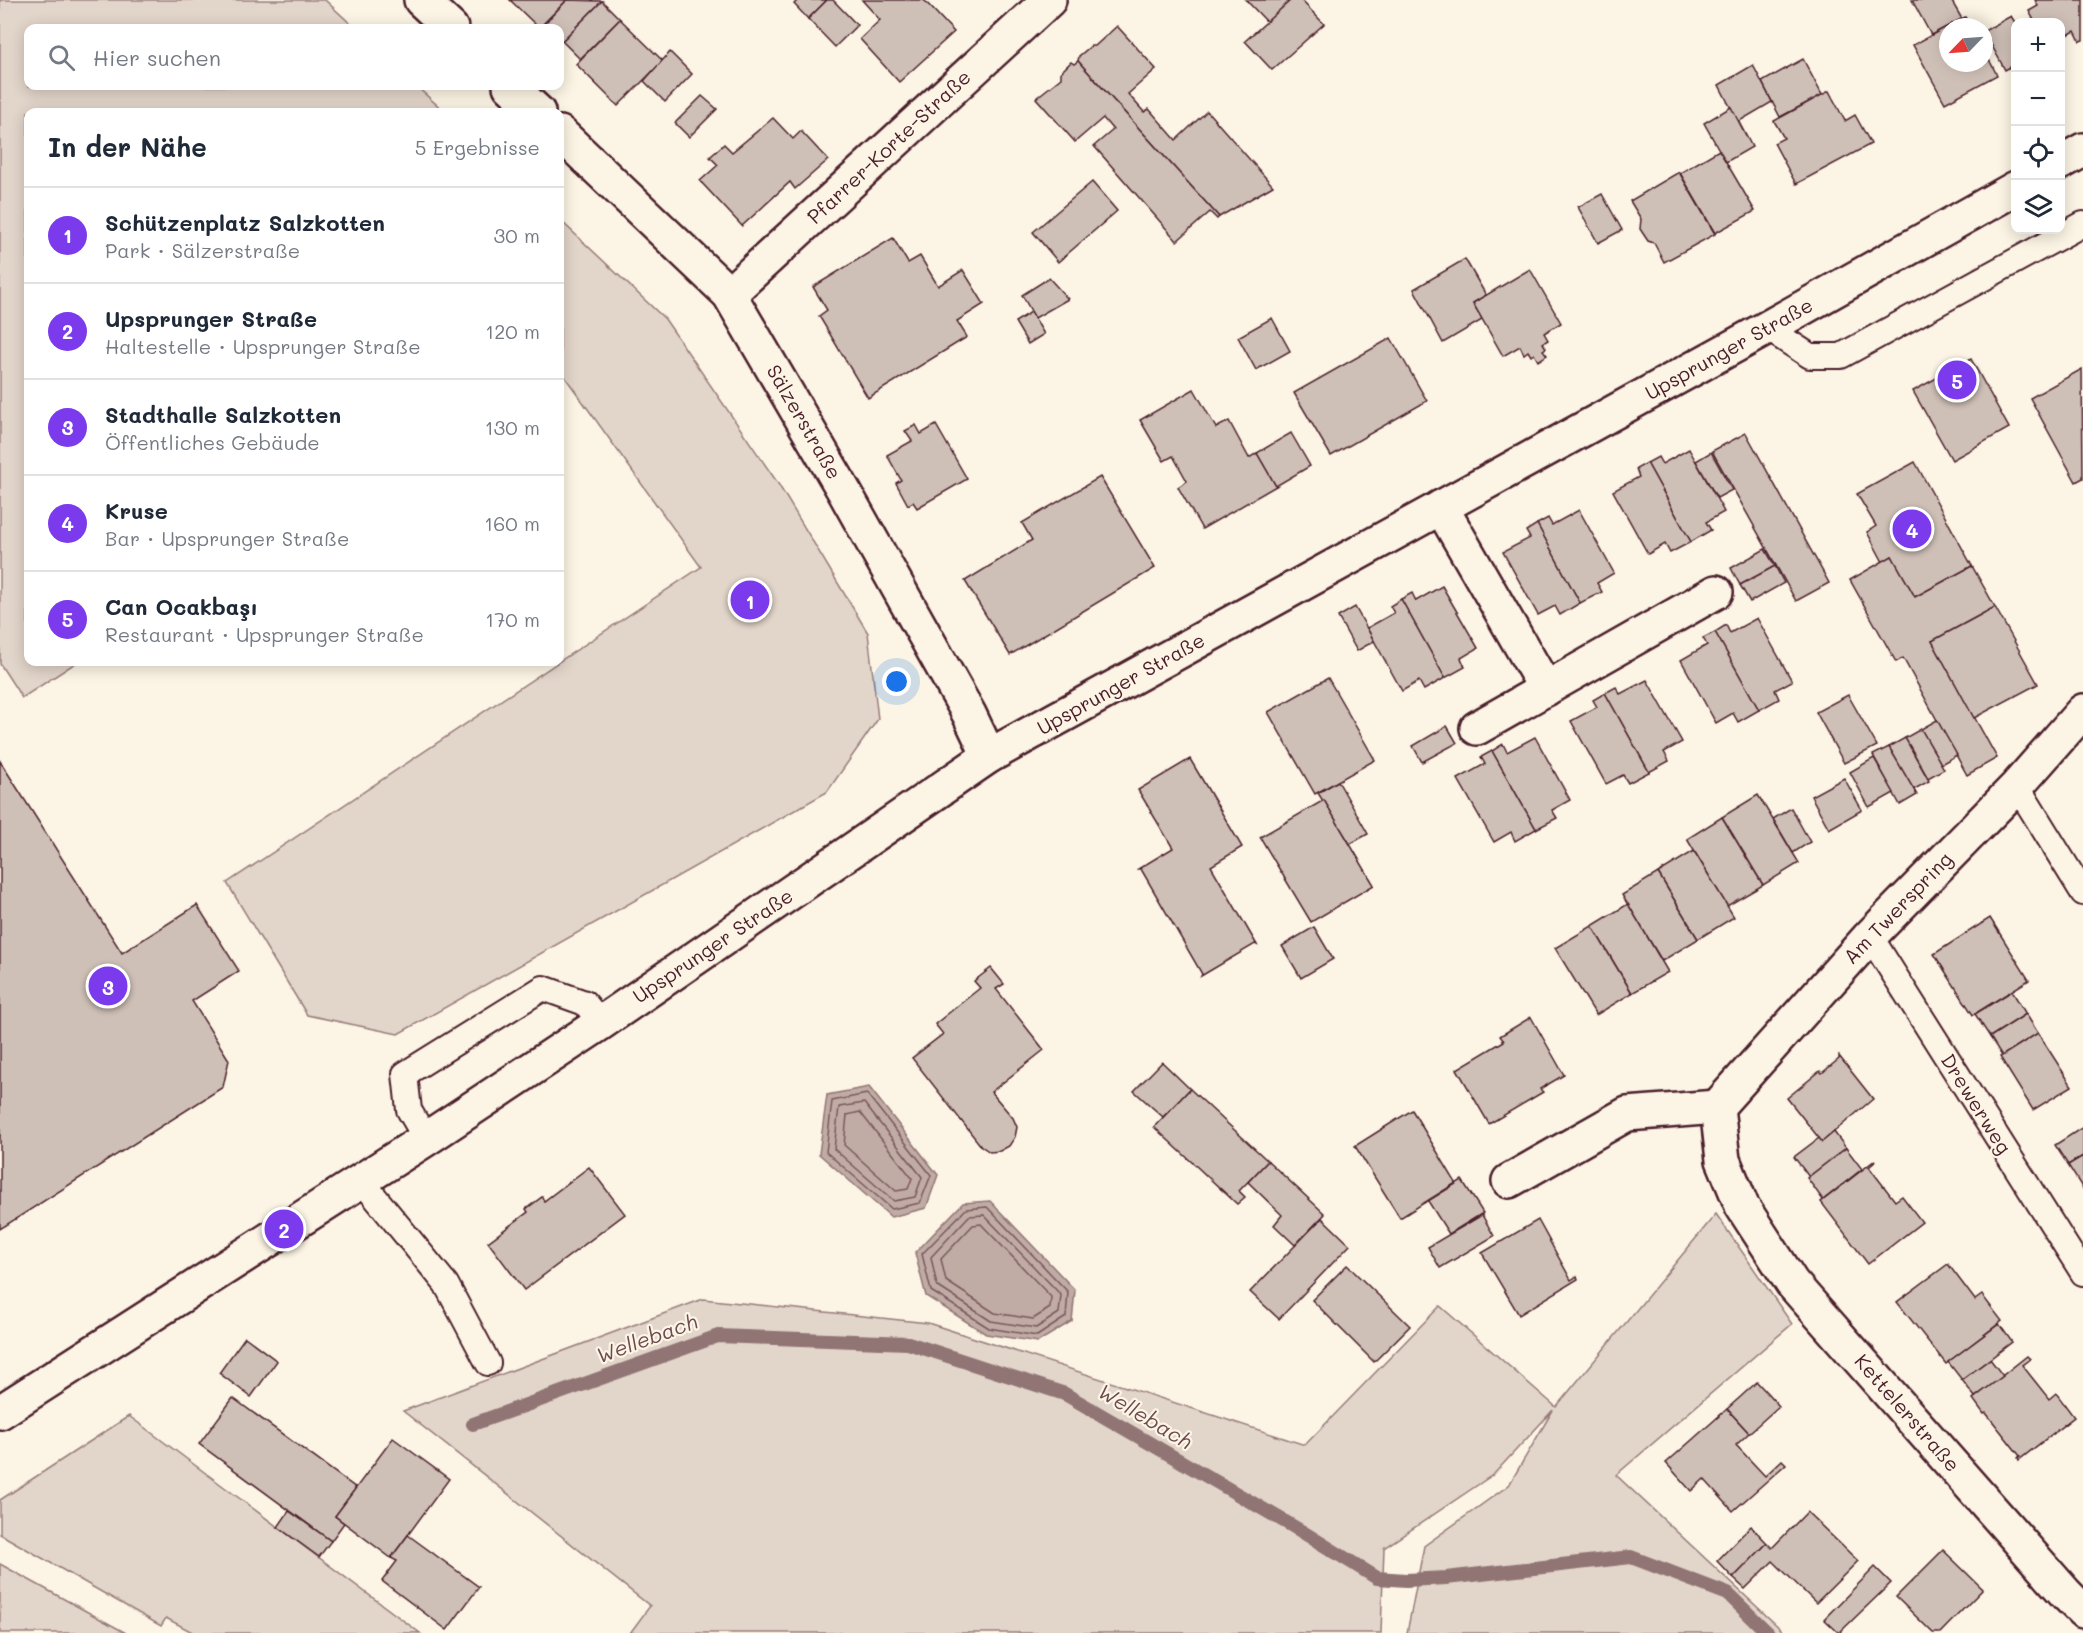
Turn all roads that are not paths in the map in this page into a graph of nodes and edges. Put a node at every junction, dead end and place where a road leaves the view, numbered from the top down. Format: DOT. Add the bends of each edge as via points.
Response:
graph roads {
  1 [pos="421,0"];
  2 [pos="1049,0"];
  3 [pos="447,24"];
  4 [pos="514,90"];
  5 [pos="534,108"];
  6 [pos="564,137"];
  7 [pos="2083,150"];
  8 [pos="2065,161"];
  9 [pos="2011,191"];
  10 [pos="2083,224"];
  11 [pos="729,294"];
  12 [pos="1767,328"];
  13 [pos="1441,507"];
  14 [pos="1716,592"];
  15 [pos="1546,689"];
  16 [pos="2083,711"];
  17 [pos="1477,728"];
  18 [pos="989,756"];
  19 [pos="2017,786"];
  20 [pos="2083,893"];
  21 [pos="1870,936"];
  22 [pos="601,1023"];
  23 [pos="1717,1107"];
  24 [pos="426,1139"];
  25 [pos="361,1180"];
  26 [pos="1509,1181"];
  27 [pos="2083,1273"];
  28 [pos="488,1363"];
  29 [pos="0,1412"];
  30 [pos="2083,1611"];
  1 -- 3 [label="street"];
  2 -- 11 [label="street, Pfarrer-Korte-Straße"];
  4 -- 5 [label="street"];
  6 -- 11 [label="street, Sälzerstraße"];
  7 -- 8 [label="street"];
  9 -- 12 [label="street, Upsprunger Straße"];
  10 -- 12 [label="lane" via="1841,356 1810,356"];
  11 -- 18 [label="street, Sälzerstraße" via="850,501"];
  12 -- 13 [label="street, Upsprunger Straße"];
  13 -- 15 [label="street"];
  13 -- 18 [label="street, Upsprunger Straße"];
  14 -- 15 [label="street"];
  15 -- 17 [label="street"];
  16 -- 19 [label="street, Am Twerspring"];
  18 -- 22 [label="street, Upsprunger Straße"];
  19 -- 20 [label="lane"];
  19 -- 21 [label="street, Am Twerspring"];
  21 -- 23 [label="street, Am Twerspring"];
  21 -- 27 [label="lane, Drewerweg"];
  22 -- 24 [label="street, Upsprunger Straße"];
  22 -- 24 [label="lane" via="585,1003 543,988 405,1074 410,1110"];
  23 -- 26 [label="street" via="1627,1114"];
  23 -- 30 [label="street, Kettelerstraße" via="1723,1160 1742,1206 1792,1283"];
  24 -- 25 [label="street, Upsprunger Straße"];
  25 -- 28 [label="lane" via="446,1284"];
  25 -- 29 [label="street, Upsprunger Straße"];
}
